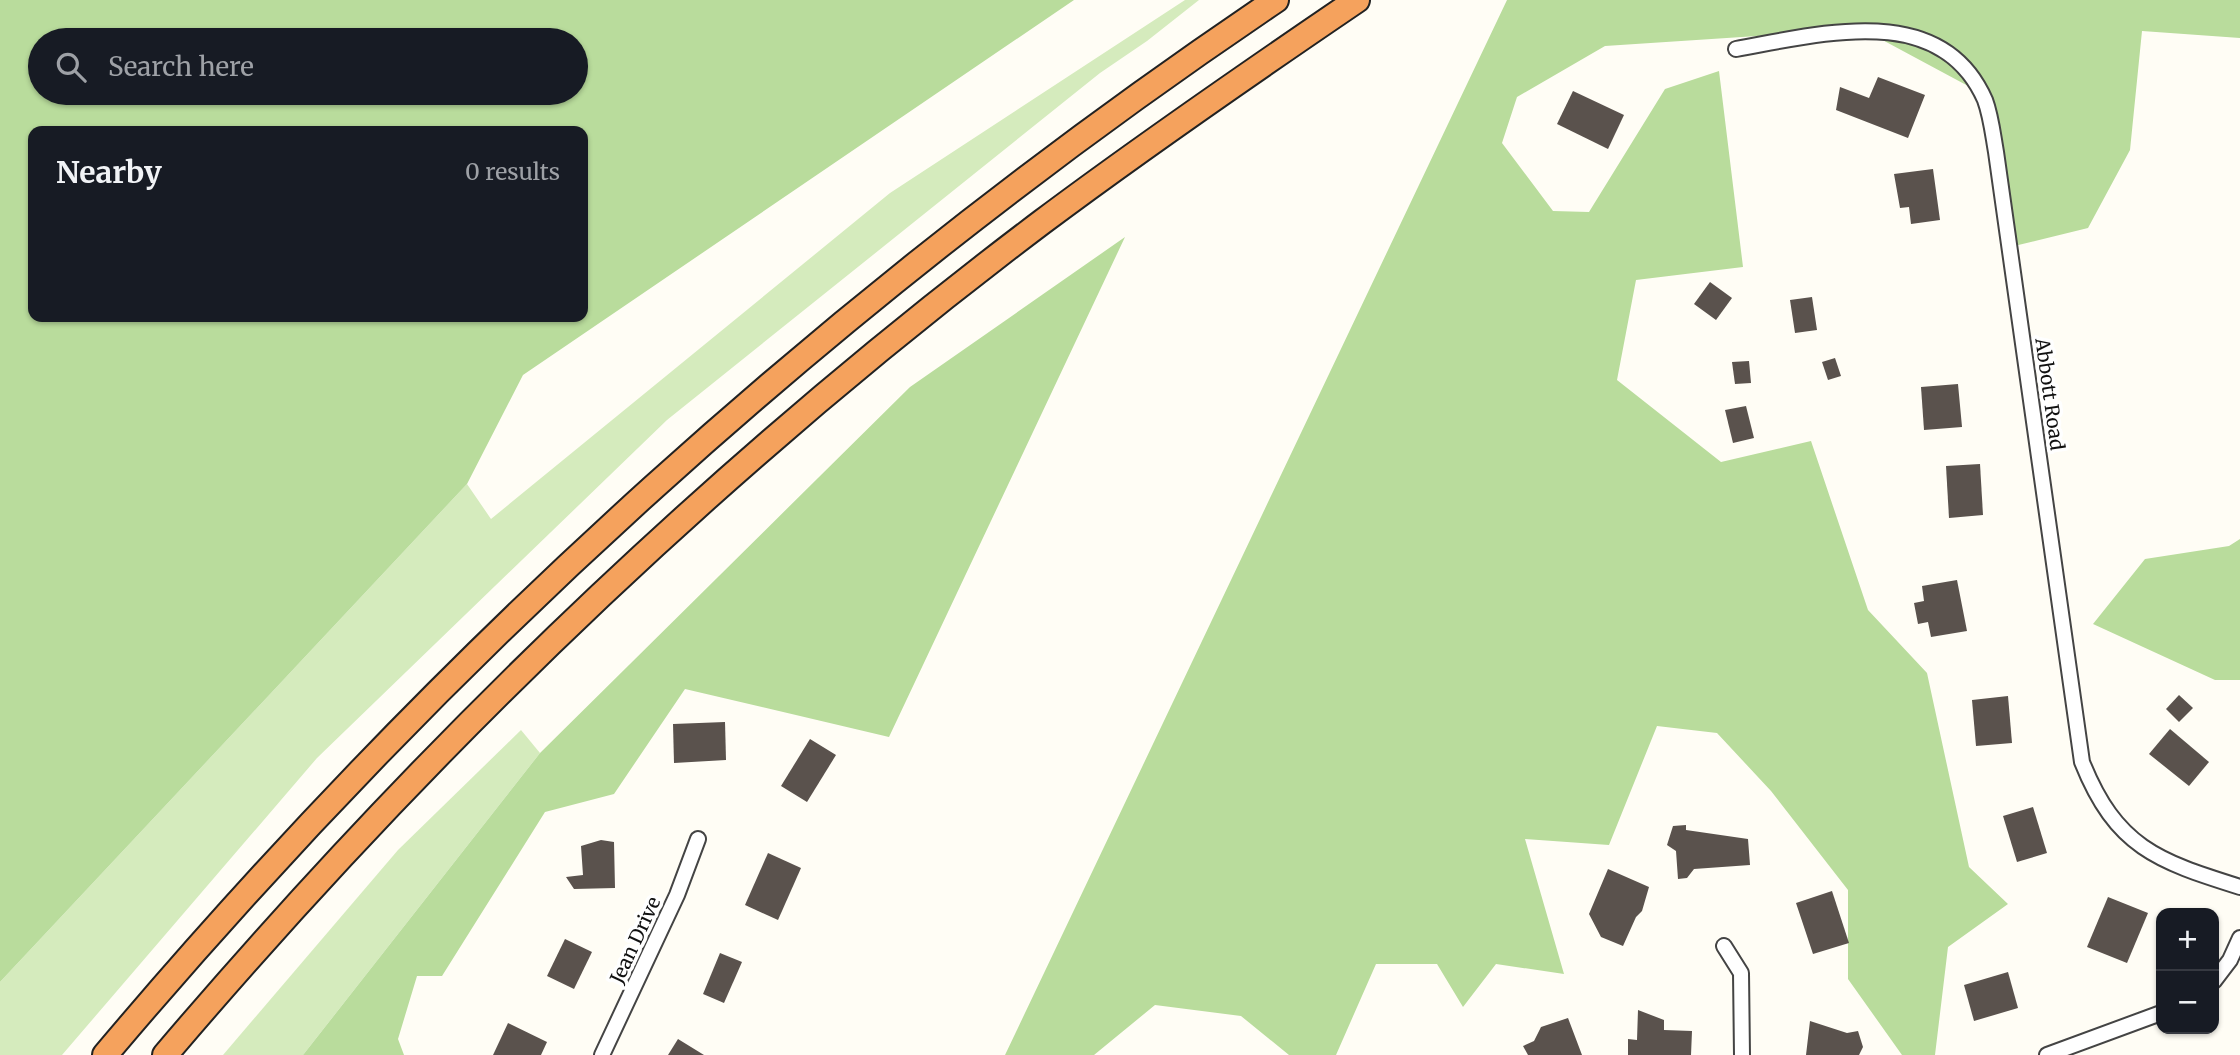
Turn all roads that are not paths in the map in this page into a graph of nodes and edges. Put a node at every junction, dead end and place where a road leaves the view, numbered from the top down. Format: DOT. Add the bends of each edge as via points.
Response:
graph roads {
  1 [pos="1276,0"];
  2 [pos="1357,0"];
  3 [pos="1736,49"];
  4 [pos="698,839"];
  5 [pos="2240,887"];
  6 [pos="2240,938"];
  7 [pos="1724,946"];
  8 [pos="2219,974"];
  9 [pos="2156,1015"];
  10 [pos="105,1055"];
  11 [pos="165,1055"];
  12 [pos="603,1055"];
  13 [pos="1742,1055"];
  14 [pos="2047,1055"];
  1 -- 10 [label="highway" via="1092,128 958,230 784,372 636,502 355,775"];
  2 -- 11 [label="highway" via="1041,223 740,469 457,737 322,877"];
  3 -- 5 [label="street, Abbott Road" via="1863,26 1897,28 1930,40 1973,78 1988,109 1996,152 2082,762 2107,814 2140,846 2181,869"];
  4 -- 12 [label="street, Jean Drive"];
  6 -- 8 [label="street"];
  7 -- 13 [label="street" via="1741,973"];
  9 -- 14 [label="street"];
}
